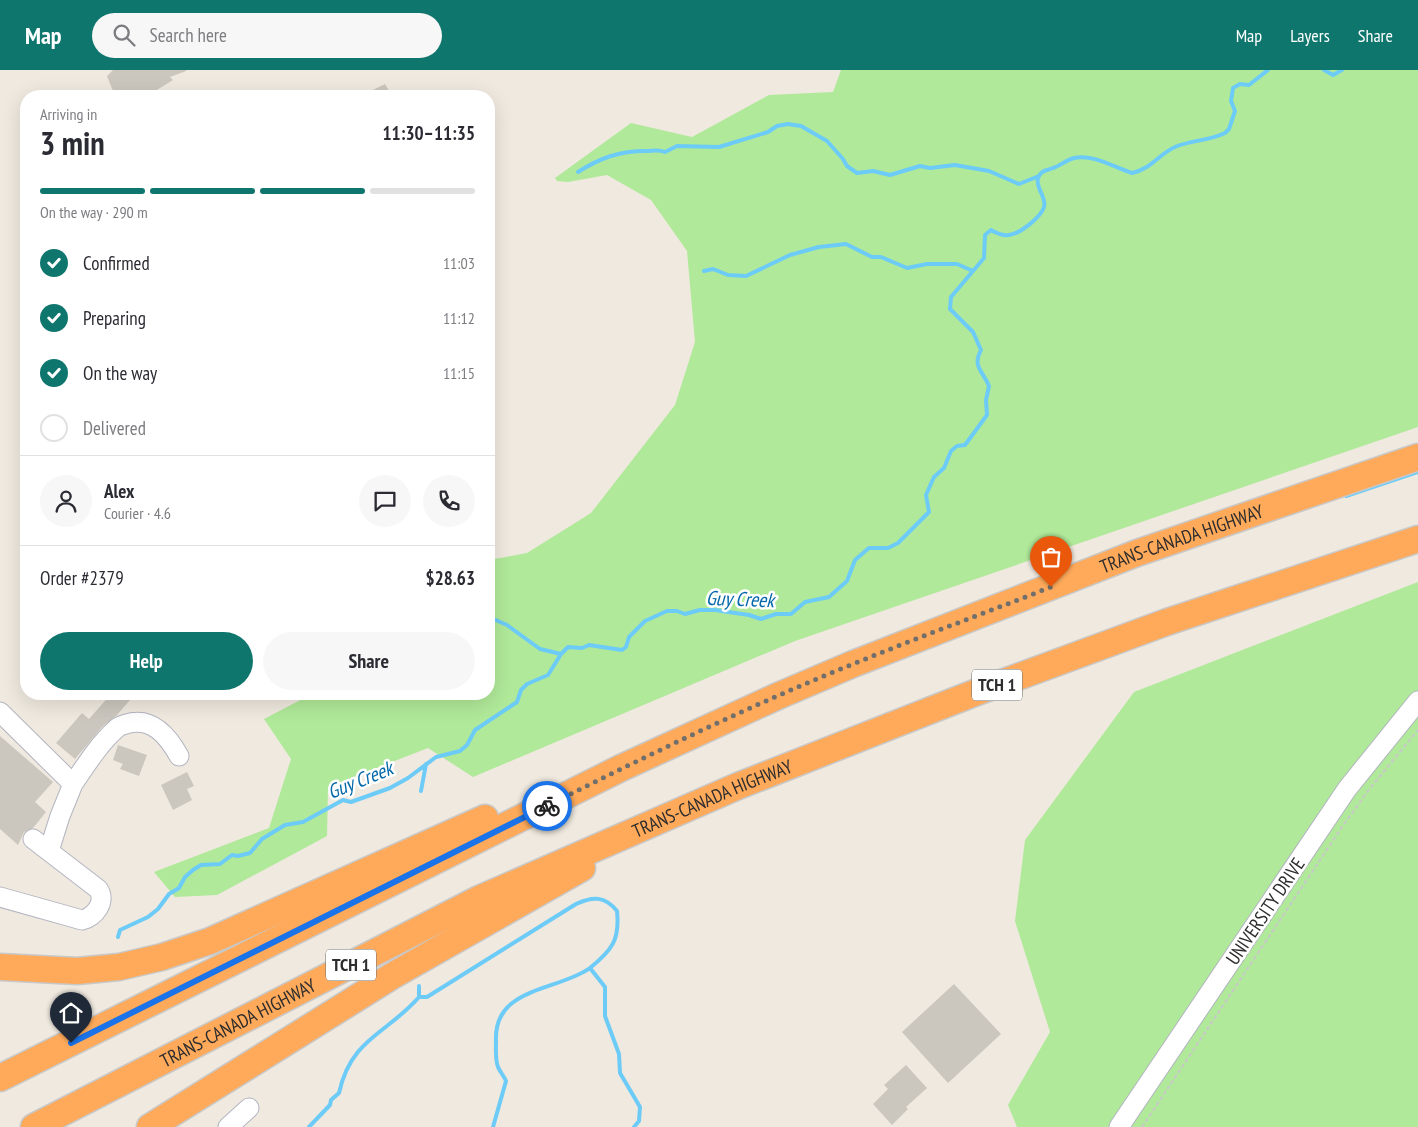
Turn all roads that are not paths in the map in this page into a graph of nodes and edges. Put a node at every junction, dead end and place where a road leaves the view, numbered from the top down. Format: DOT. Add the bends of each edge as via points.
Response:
graph roads {
  1 [pos="1418,457"];
  2 [pos="1418,539"];
  3 [pos="1418,701"];
  4 [pos="0,712"];
  5 [pos="179,756"];
  6 [pos="622,768"];
  7 [pos="73,784"];
  8 [pos="673,814"];
  9 [pos="33,839"];
  10 [pos="49,851"];
  11 [pos="0,897"];
  12 [pos="0,967"];
  13 [pos="0,1078"];
  14 [pos="249,1108"];
  15 [pos="34,1127"];
  16 [pos="150,1127"];
  17 [pos="228,1127"];
  18 [pos="1119,1127"];
  1 -- 6 [label="highway, TRANS-CANADA HIGHWAY" via="1137,553 888,650"];
  2 -- 8 [label="highway, TRANS-CANADA HIGHWAY / TCH 1" via="1167,622 828,749"];
  3 -- 18 [label="street, UNIVERSITY DRIVE" via="1347,789"];
  4 -- 7 [label="street"];
  5 -- 7 [label="street" via="172,742 154,725 136,721 117,727"];
  6 -- 12 [label="highway" via="580,776 219,938 162,957 119,967 77,971"];
  6 -- 13 [label="highway, TRANS-CANADA HIGHWAY"];
  7 -- 10 [label="street"];
  8 -- 15 [label="highway, TRANS-CANADA HIGHWAY / TCH 1" via="479,899"];
  8 -- 16 [label="highway" via="383,981"];
  9 -- 10 [label="street"];
  10 -- 11 [label="street" via="98,888 101,901 92,915 79,920"];
  14 -- 17 [label="street"];
}
